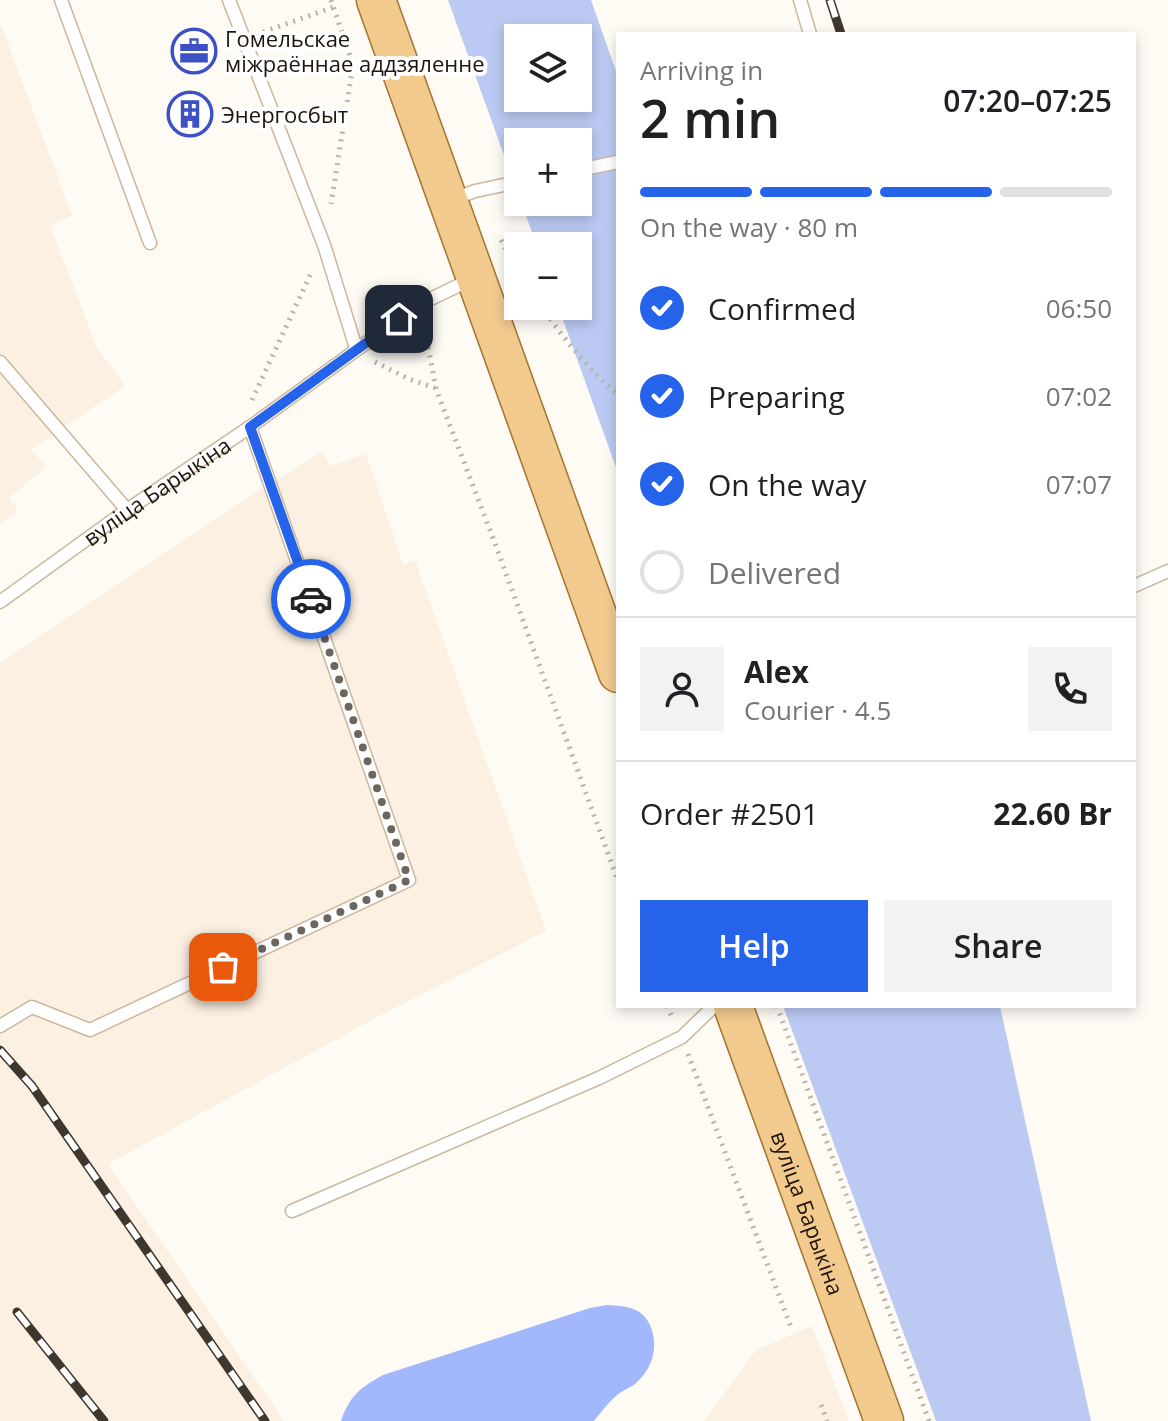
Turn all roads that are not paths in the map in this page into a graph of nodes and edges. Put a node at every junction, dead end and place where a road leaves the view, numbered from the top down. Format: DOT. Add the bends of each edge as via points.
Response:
graph roads {
  1 [pos="61,0"];
  2 [pos="229,0"];
  3 [pos="376,0"];
  4 [pos="800,0"];
  5 [pos="809,32"];
  6 [pos="616,162"];
  7 [pos="592,167"];
  8 [pos="504,185"];
  9 [pos="448,201"];
  10 [pos="150,243"];
  11 [pos="477,277"];
  12 [pos="356,348"];
  13 [pos="0,362"];
  14 [pos="250,427"];
  15 [pos="127,510"];
  16 [pos="1168,571"];
  17 [pos="1136,585"];
  18 [pos="0,602"];
  19 [pos="616,667"];
  20 [pos="712,1008"];
  21 [pos="734,1008"];
  22 [pos="0,1026"];
  23 [pos="292,1211"];
  24 [pos="884,1421"];
  1 -- 10 [label="lane"];
  2 -- 12 [label="lane" via="324,245"];
  3 -- 9 [label="main road"];
  4 -- 5 [label="lane"];
  6 -- 7 [label="lane"];
  8 -- 9 [label="lane"];
  9 -- 11 [label="main road"];
  11 -- 12 [label="lane, вуліца Барыкіна" via="420,304"];
  11 -- 19 [label="main road"];
  12 -- 14 [label="lane, вуліца Барыкіна"];
  13 -- 15 [label="lane"];
  14 -- 15 [label="lane, вуліца Барыкіна"];
  14 -- 22 [label="lane" via="409,880 90,1030 32,1007"];
  15 -- 18 [label="lane, вуліца Барыкіна"];
  16 -- 17 [label="lane"];
  20 -- 23 [label="lane" via="682,1037 599,1078"];
  21 -- 24 [label="main road, вуліца Барыкіна"];
}
